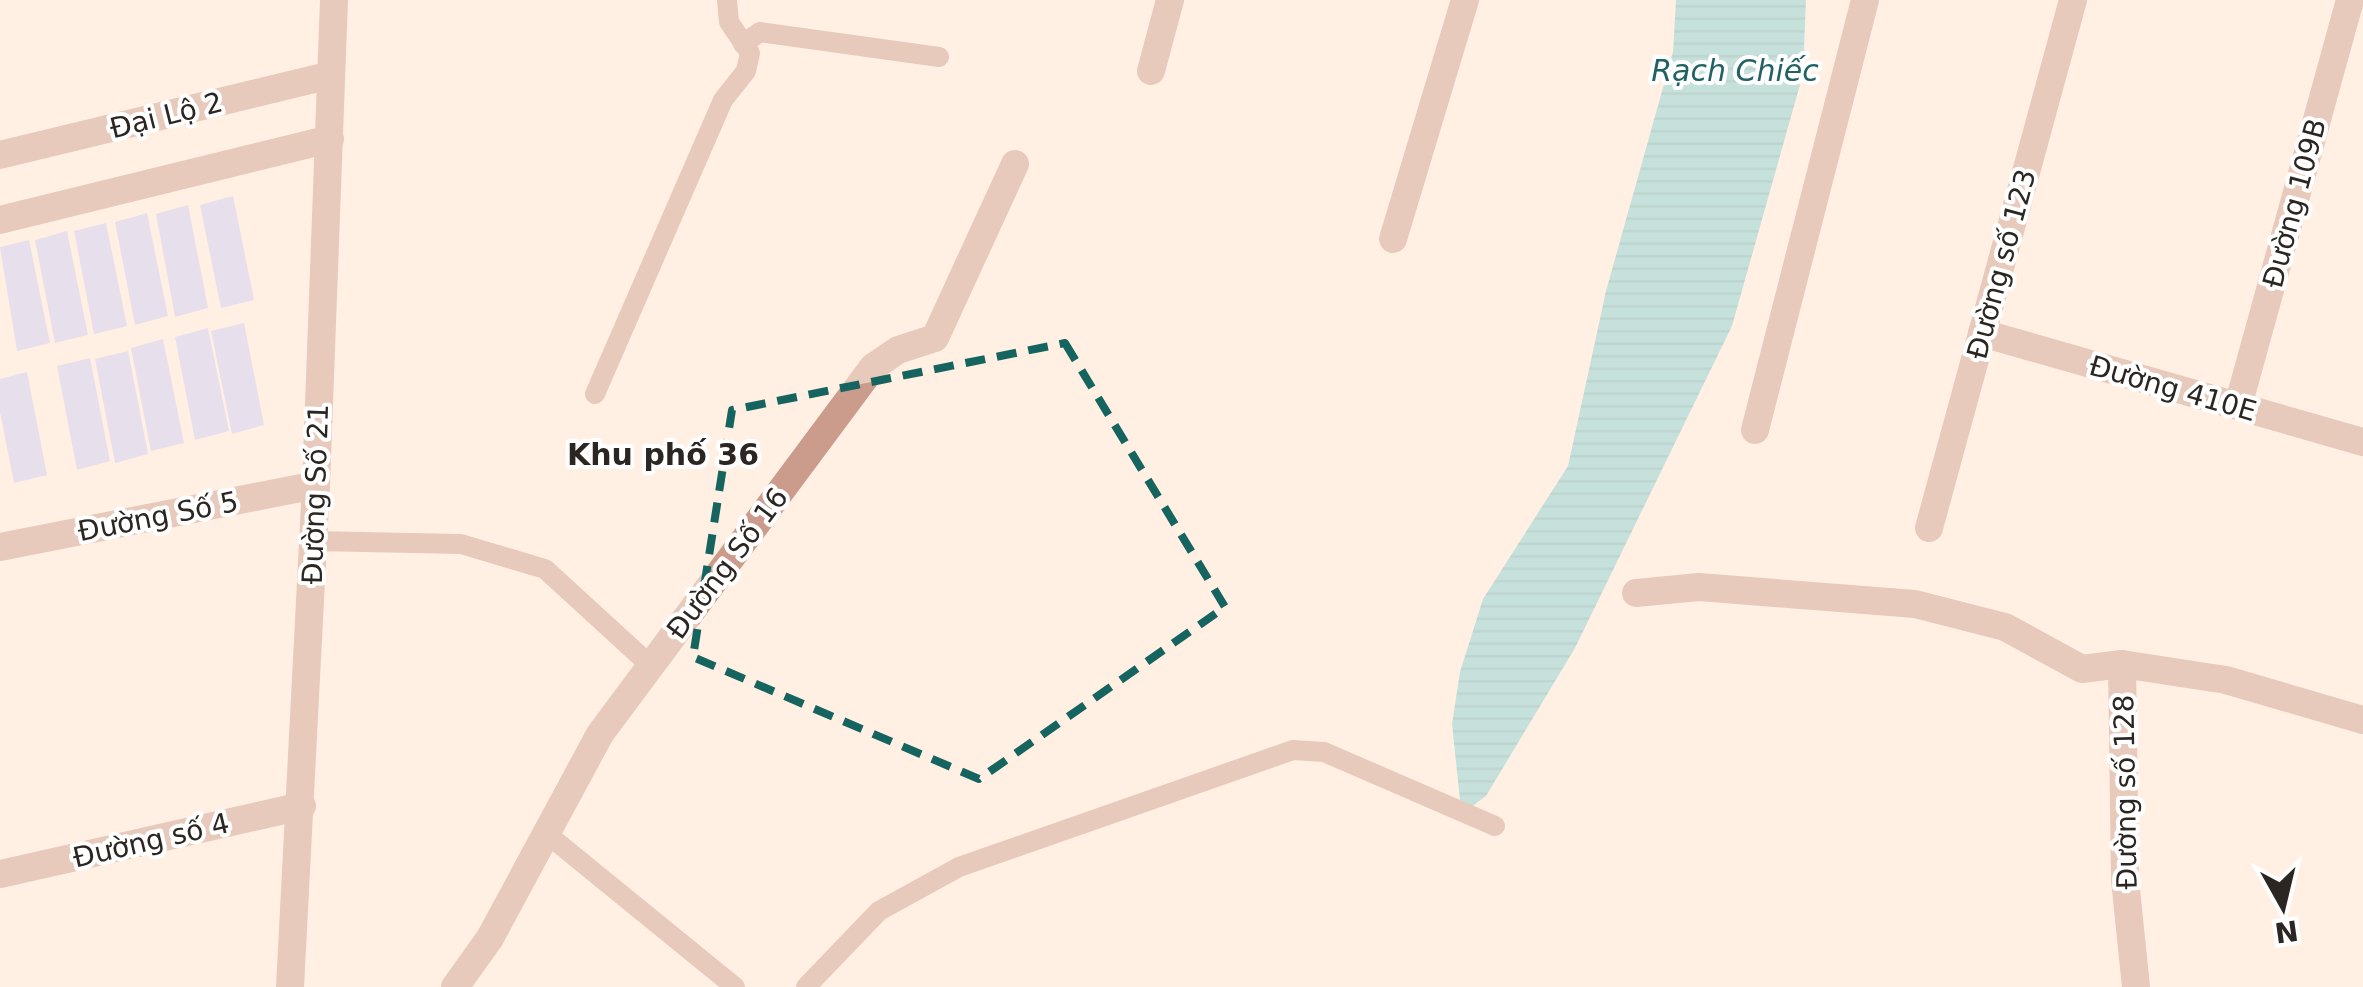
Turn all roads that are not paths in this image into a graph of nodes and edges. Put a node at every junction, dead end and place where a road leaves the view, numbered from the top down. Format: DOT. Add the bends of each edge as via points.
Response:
graph roads {
  1 [pos="334,0"];
  2 [pos="728,0"];
  3 [pos="1170,0"];
  4 [pos="1464,0"];
  5 [pos="1864,0"];
  6 [pos="2073,0"];
  7 [pos="2350,0"];
  8 [pos="743,44"];
  9 [pos="939,58"];
  10 [pos="1151,72"];
  11 [pos="331,74"];
  12 [pos="330,139"];
  13 [pos="0,155"];
  14 [pos="1016,164"];
  15 [pos="0,220"];
  16 [pos="1393,240"];
  17 [pos="1982,334"];
  18 [pos="595,394"];
  19 [pos="2238,406"];
  20 [pos="1754,430"];
  21 [pos="2363,442"];
  22 [pos="316,485"];
  23 [pos="1929,528"];
  24 [pos="314,541"];
  25 [pos="0,547"];
  26 [pos="1636,593"];
  27 [pos="2122,664"];
  28 [pos="651,666"];
  29 [pos="2363,720"];
  30 [pos="302,806"];
  31 [pos="1495,826"];
  32 [pos="547,834"];
  33 [pos="0,874"];
  34 [pos="290,987"];
  35 [pos="455,987"];
  36 [pos="735,987"];
  37 [pos="806,987"];
  38 [pos="2136,987"];
  1 -- 11 [label="street, Đường Số 21"];
  2 -- 8 [label="lane" via="729,22"];
  3 -- 10 [label="street"];
  4 -- 16 [label="street"];
  5 -- 20 [label="street"];
  6 -- 17 [label="street, Đường số 123"];
  7 -- 19 [label="street, Đường 109B"];
  8 -- 9 [label="lane" via="760,32"];
  8 -- 18 [label="lane" via="750,53 746,70 723,100"];
  11 -- 12 [label="street, Đường Số 21"];
  11 -- 13 [label="street, Đại Lộ 2"];
  12 -- 15 [label="street"];
  12 -- 22 [label="street, Đường Số 21"];
  14 -- 28 [label="street, Đường Số 16" via="935,338 873,367"];
  17 -- 19 [label="street, Đường 410E"];
  17 -- 23 [label="street, Đường số 123"];
  19 -- 21 [label="street, Đường 410E"];
  22 -- 24 [label="street, Đường Số 21"];
  22 -- 25 [label="street, Đường Số 5"];
  24 -- 28 [label="lane" via="460,544 545,569"];
  24 -- 30 [label="street, Đường Số 21"];
  26 -- 27 [label="street" via="1699,587 1915,604 2005,628 2082,668"];
  27 -- 29 [label="street, Đường số 128" via="2226,680"];
  27 -- 38 [label="street, Đường số 128" via="2125,880"];
  28 -- 32 [label="street, Đường Số 16" via="600,734"];
  30 -- 33 [label="street, Đường số 4"];
  30 -- 34 [label="street, Đường Số 21"];
  31 -- 37 [label="lane" via="1324,752 1293,750 959,867 878,911"];
  32 -- 35 [label="street, Đường Số 16"];
  32 -- 36 [label="lane"];
}
